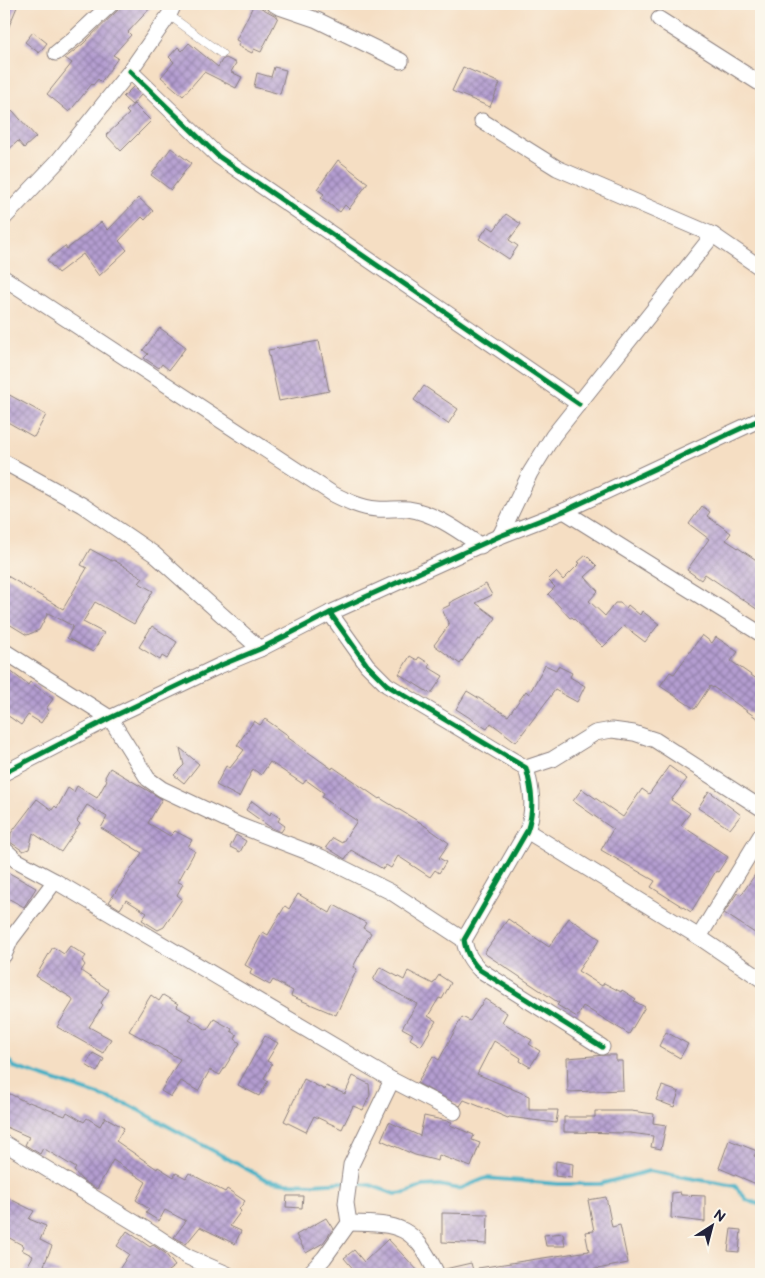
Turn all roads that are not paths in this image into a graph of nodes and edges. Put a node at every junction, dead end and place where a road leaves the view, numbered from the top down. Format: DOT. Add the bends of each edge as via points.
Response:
graph roads {
  1 [pos="111,4"];
  2 [pos="274,4"];
  3 [pos="171,9"];
  4 [pos="659,19"];
  5 [pos="56,53"];
  6 [pos="222,54"];
  7 [pos="402,61"];
  8 [pos="130,72"];
  9 [pos="761,84"];
  10 [pos="482,121"];
  11 [pos="4,218"];
  12 [pos="713,235"];
  13 [pos="761,268"];
  14 [pos="4,278"];
  15 [pos="579,404"];
  16 [pos="760,421"];
  17 [pos="4,462"];
  18 [pos="564,511"];
  19 [pos="500,536"];
  20 [pos="480,546"];
  21 [pos="330,613"];
  22 [pos="761,634"];
  23 [pos="260,649"];
  24 [pos="4,651"];
  25 [pos="110,718"];
  26 [pos="526,768"];
  27 [pos="4,773"];
  28 [pos="761,808"];
  29 [pos="527,830"];
  30 [pos="761,835"];
  31 [pos="4,849"];
  32 [pos="54,881"];
  33 [pos="699,937"];
  34 [pos="464,940"];
  35 [pos="4,955"];
  36 [pos="761,979"];
  37 [pos="602,1048"];
  38 [pos="392,1080"];
  39 [pos="454,1112"];
  40 [pos="4,1142"];
  41 [pos="349,1223"];
  42 [pos="227,1274"];
  43 [pos="309,1274"];
  44 [pos="437,1274"];
  1 -- 5 [label="street"];
  2 -- 7 [label="street" via="341,30"];
  3 -- 6 [label="lane"];
  3 -- 8 [label="street"];
  4 -- 9 [label="street"];
  8 -- 11 [label="street" via="58,161"];
  8 -- 15 [label="street" via="218,156"];
  10 -- 12 [label="street" via="558,168"];
  12 -- 13 [label="street"];
  12 -- 15 [label="street"];
  14 -- 20 [label="street" via="333,494 356,505 408,509 433,517"];
  15 -- 19 [label="street" via="553,436 530,473"];
  16 -- 18 [label="street"];
  17 -- 23 [label="street" via="82,505 154,554"];
  18 -- 19 [label="street"];
  18 -- 22 [label="street"];
  19 -- 20 [label="street"];
  20 -- 21 [label="street"];
  21 -- 23 [label="street"];
  21 -- 26 [label="street" via="367,665 388,685"];
  23 -- 25 [label="street"];
  24 -- 25 [label="street"];
  25 -- 27 [label="street"];
  25 -- 34 [label="street" via="148,779 162,789 238,825 330,861 391,892"];
  26 -- 28 [label="street" via="552,759 595,733 612,730 634,733 655,740"];
  26 -- 29 [label="street" via="532,788 533,810"];
  29 -- 33 [label="street"];
  29 -- 34 [label="street"];
  30 -- 33 [label="street"];
  31 -- 32 [label="street" via="16,860"];
  32 -- 35 [label="street" via="11,939"];
  32 -- 38 [label="street"];
  33 -- 36 [label="street"];
  34 -- 37 [label="street" via="471,962 480,970"];
  38 -- 39 [label="street"];
  38 -- 41 [label="street" via="356,1152 347,1183"];
  40 -- 42 [label="street" via="188,1256"];
  41 -- 43 [label="street"];
  41 -- 44 [label="street" via="383,1223 408,1232 418,1242"];
}
